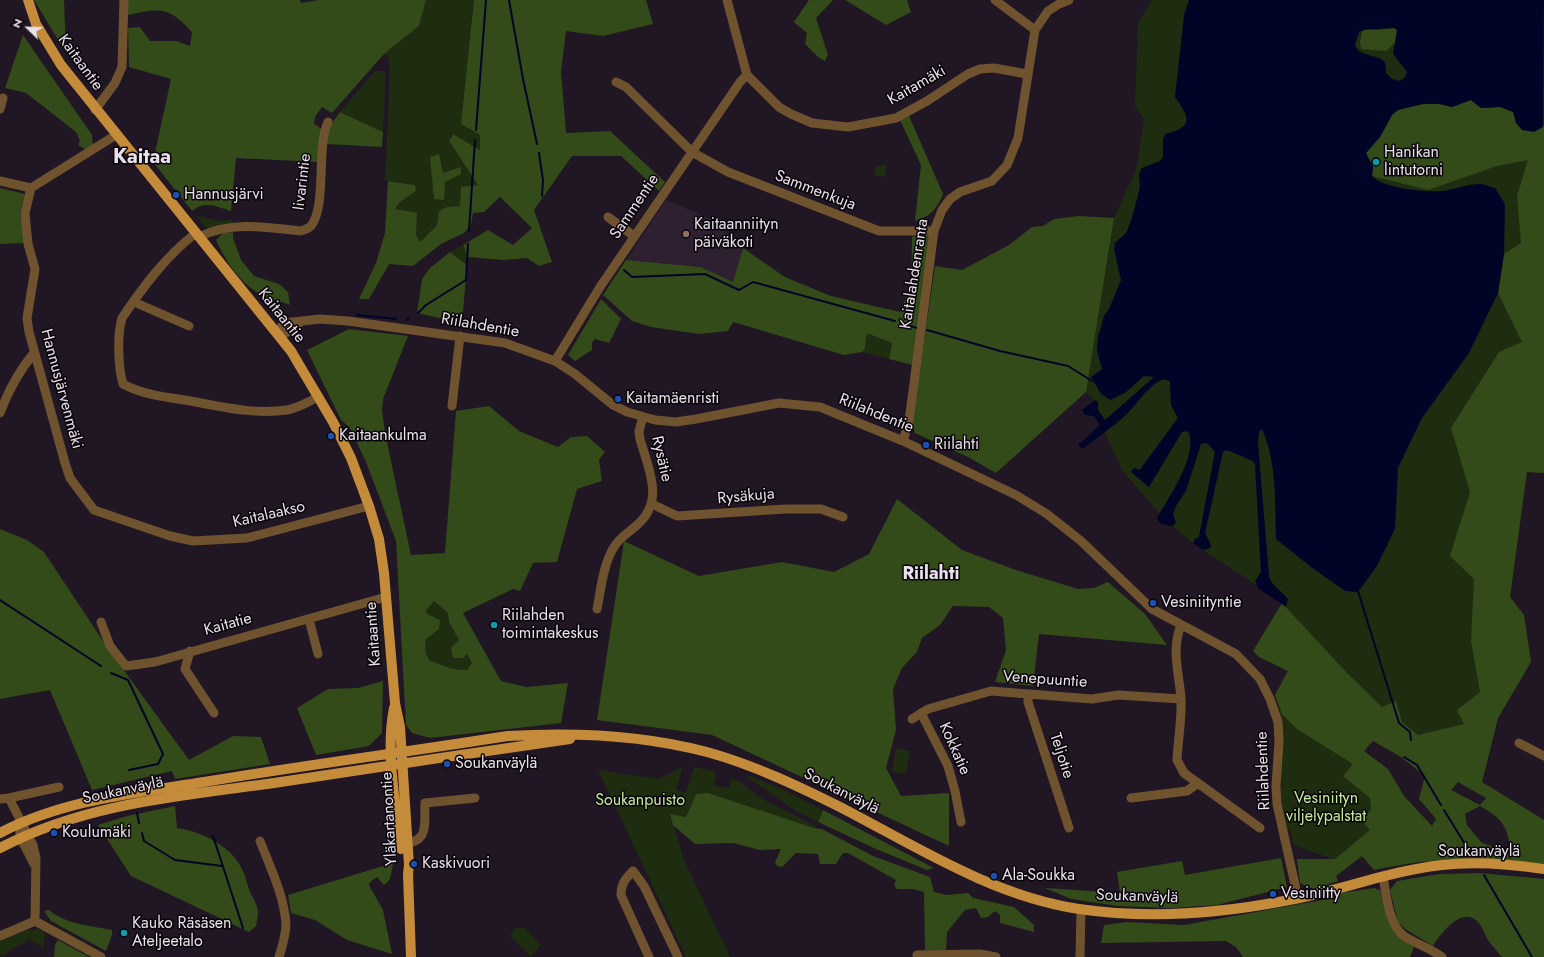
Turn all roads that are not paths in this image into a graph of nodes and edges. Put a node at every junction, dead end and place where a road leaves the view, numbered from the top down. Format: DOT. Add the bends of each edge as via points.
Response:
graph roads {
  1 [pos="28,0"];
  2 [pos="124,0"];
  3 [pos="727,0"];
  4 [pos="995,0"];
  5 [pos="1069,0"];
  6 [pos="1035,30"];
  7 [pos="1027,74"];
  8 [pos="747,75"];
  9 [pos="616,82"];
  10 [pos="3,98"];
  11 [pos="0,109"];
  12 [pos="95,110"];
  13 [pos="328,122"];
  14 [pos="116,135"];
  15 [pos="692,152"];
  16 [pos="0,181"];
  17 [pos="31,188"];
  18 [pos="608,217"];
  19 [pos="934,231"];
  20 [pos="198,235"];
  21 [pos="634,236"];
  22 [pos="134,302"];
  23 [pos="189,326"];
  24 [pos="277,332"];
  25 [pos="460,336"];
  26 [pos="34,353"];
  27 [pos="555,361"];
  28 [pos="318,397"];
  29 [pos="452,406"];
  30 [pos="0,413"];
  31 [pos="643,417"];
  32 [pos="903,441"];
  33 [pos="652,504"];
  34 [pos="369,506"];
  35 [pos="106,514"];
  36 [pos="843,517"];
  37 [pos="386,597"];
  38 [pos="597,609"];
  39 [pos="309,619"];
  40 [pos="101,622"];
  41 [pos="1181,625"];
  42 [pos="190,651"];
  43 [pos="318,654"];
  44 [pos="1028,694"];
  45 [pos="1181,699"];
  46 [pos="395,703"];
  47 [pos="214,713"];
  48 [pos="921,713"];
  49 [pos="912,719"];
  50 [pos="590,736"];
  51 [pos="1519,743"];
  52 [pos="402,752"];
  53 [pos="392,753"];
  54 [pos="1544,756"];
  55 [pos="397,764"];
  56 [pos="1198,783"];
  57 [pos="59,787"];
  58 [pos="5,798"];
  59 [pos="475,798"];
  60 [pos="1132,798"];
  61 [pos="961,822"];
  62 [pos="20,823"];
  63 [pos="1069,828"];
  64 [pos="1260,828"];
  65 [pos="0,833"];
  66 [pos="25,836"];
  67 [pos="260,841"];
  68 [pos="404,844"];
  69 [pos="0,848"];
  70 [pos="1544,869"];
  71 [pos="1382,876"];
  72 [pos="1298,898"];
  73 [pos="1081,909"];
  74 [pos="35,922"];
  75 [pos="0,936"];
  76 [pos="917,955"];
  77 [pos="101,957"];
  78 [pos="279,957"];
  79 [pos="411,957"];
  80 [pos="649,957"];
  81 [pos="678,957"];
  82 [pos="996,957"];
  83 [pos="1080,957"];
  84 [pos="1442,957"];
  1 -- 12 [label="main road, Kaitaantie" via="45,42"];
  2 -- 12 [label="street" via="122,67 115,83"];
  3 -- 8 [label="street, Kaitamäki"];
  4 -- 6 [label="street"];
  5 -- 6 [label="street, Kaitalahdenranta" via="1048,11"];
  6 -- 7 [label="street, Kaitalahdenranta"];
  7 -- 8 [label="street, Kaitamäki" via="994,68 980,69 896,118 848,127 817,124 791,114 769,98"];
  7 -- 19 [label="street, Kaitalahdenranta" via="1018,138 1007,165 992,181 960,192 950,199 942,210"];
  8 -- 15 [label="street, Sammentie"];
  9 -- 15 [label="street, Sammenkuja" via="626,87"];
  10 -- 11 [label="street"];
  12 -- 14 [label="main road, Kaitaantie"];
  13 -- 20 [label="street, Iivarintie" via="316,209 313,222 308,229 300,231 240,226"];
  14 -- 17 [label="street"];
  14 -- 20 [label="main road, Kaitaantie"];
  15 -- 19 [label="street, Sammenkuja" via="741,178 866,227 895,232"];
  15 -- 21 [label="street, Sammentie"];
  16 -- 17 [label="street"];
  17 -- 26 [label="street, Hannusjärvenmäki" via="25,213 28,244 35,268 27,318"];
  18 -- 21 [label="street"];
  19 -- 32 [label="street, Kaitalahdenranta" via="909,421"];
  20 -- 22 [label="street" via="176,250"];
  20 -- 24 [label="main road, Kaitaantie"];
  21 -- 27 [label="street, Sammentie" via="584,310"];
  22 -- 23 [label="street"];
  22 -- 28 [label="street" via="122,318 120,327 123,384 136,390 168,397 243,410 288,410"];
  24 -- 25 [label="street, Riilahdentie" via="286,333 302,321 320,319"];
  24 -- 28 [label="main road, Kaitaantie" via="306,374"];
  25 -- 27 [label="street, Riilahdentie" via="504,343"];
  25 -- 29 [label="street"];
  26 -- 30 [label="street" via="8,394"];
  26 -- 35 [label="street, Hannusjärvenmäki" via="70,478 94,510"];
  27 -- 31 [label="street, Riilahdentie" via="613,405"];
  28 -- 34 [label="main road, Kaitaantie" via="351,458"];
  31 -- 32 [label="street, Riilahdentie" via="676,422 779,403 793,404 820,408"];
  31 -- 33 [label="street, Rysätie" via="639,431 654,490"];
  32 -- 41 [label="street, Riilahdentie" via="1016,495 1047,514 1081,541 1152,609"];
  33 -- 36 [label="street, Rysäkuja" via="677,516 821,509"];
  33 -- 38 [label="street, Rysätie" via="644,518 614,547 606,564"];
  34 -- 35 [label="street, Kaitalaakso" via="247,538 193,541 170,536"];
  34 -- 37 [label="main road, Kaitaantie" via="379,539"];
  37 -- 39 [label="street, Kaitatie"];
  37 -- 46 [label="main road, Kaitaantie"];
  39 -- 42 [label="street, Kaitatie"];
  39 -- 43 [label="street"];
  40 -- 42 [label="street, Kaitatie" via="110,646 126,666 155,662"];
  41 -- 45 [label="street" via="1175,642 1175,653"];
  41 -- 72 [label="street, Riilahdentie" via="1236,654 1260,679 1269,695 1278,722 1277,804"];
  42 -- 47 [label="street" via="185,669"];
  44 -- 45 [label="street, Venepuuntie" via="1092,699 1118,695"];
  44 -- 48 [label="street, Venepuuntie" via="991,691"];
  44 -- 63 [label="street, Teljotie" via="1028,702"];
  45 -- 56 [label="street" via="1177,760 1184,773"];
  46 -- 52 [label="main road, Kaitaantie"];
  46 -- 53 [label="main road, Kaitaantie"];
  48 -- 49 [label="street, Venepuuntie"];
  48 -- 61 [label="street, Kokkatie" via="948,766"];
  50 -- 52 [label="main road, Soukanväylä" via="549,733 508,736"];
  50 -- 55 [label="main road, Soukanväylä"];
  50 -- 73 [label="main road, Soukanväylä" via="664,743 737,762 807,791 948,865 1041,900"];
  51 -- 54 [label="street"];
  52 -- 53 [label="main road, Soukanväylä"];
  52 -- 55 [label="main road, Kaitaantie"];
  53 -- 55 [label="main road, Kaitaantie"];
  53 -- 62 [label="main road, Soukanväylä" via="96,800 61,808"];
  55 -- 66 [label="main road, Soukanväylä" via="168,797 86,813"];
  55 -- 68 [label="main road, Yläkartanontie"];
  56 -- 60 [label="street" via="1187,791"];
  56 -- 64 [label="street"];
  57 -- 58 [label="street"];
  58 -- 62 [label="street"];
  59 -- 68 [label="street" via="425,803 424,835 418,841"];
  62 -- 65 [label="main road, Soukanväylä"];
  62 -- 66 [label="street"];
  66 -- 69 [label="main road, Soukanväylä"];
  66 -- 74 [label="street" via="35,865"];
  67 -- 78 [label="street" via="277,884 286,924"];
  68 -- 79 [label="main road, Yläkartanontie" via="403,864 408,874"];
  70 -- 71 [label="main road, Soukanväylä" via="1469,863 1441,865"];
  71 -- 72 [label="main road, Soukanväylä"];
  71 -- 84 [label="street" via="1396,929"];
  72 -- 73 [label="main road, Soukanväylä" via="1211,912 1166,914"];
  73 -- 83 [label="street"];
  74 -- 75 [label="street"];
  74 -- 77 [label="street"];
  76 -- 82 [label="street" via="980,954"];
  80 -- 81 [label="street" via="620,895 621,887 633,871 644,886"];
}
